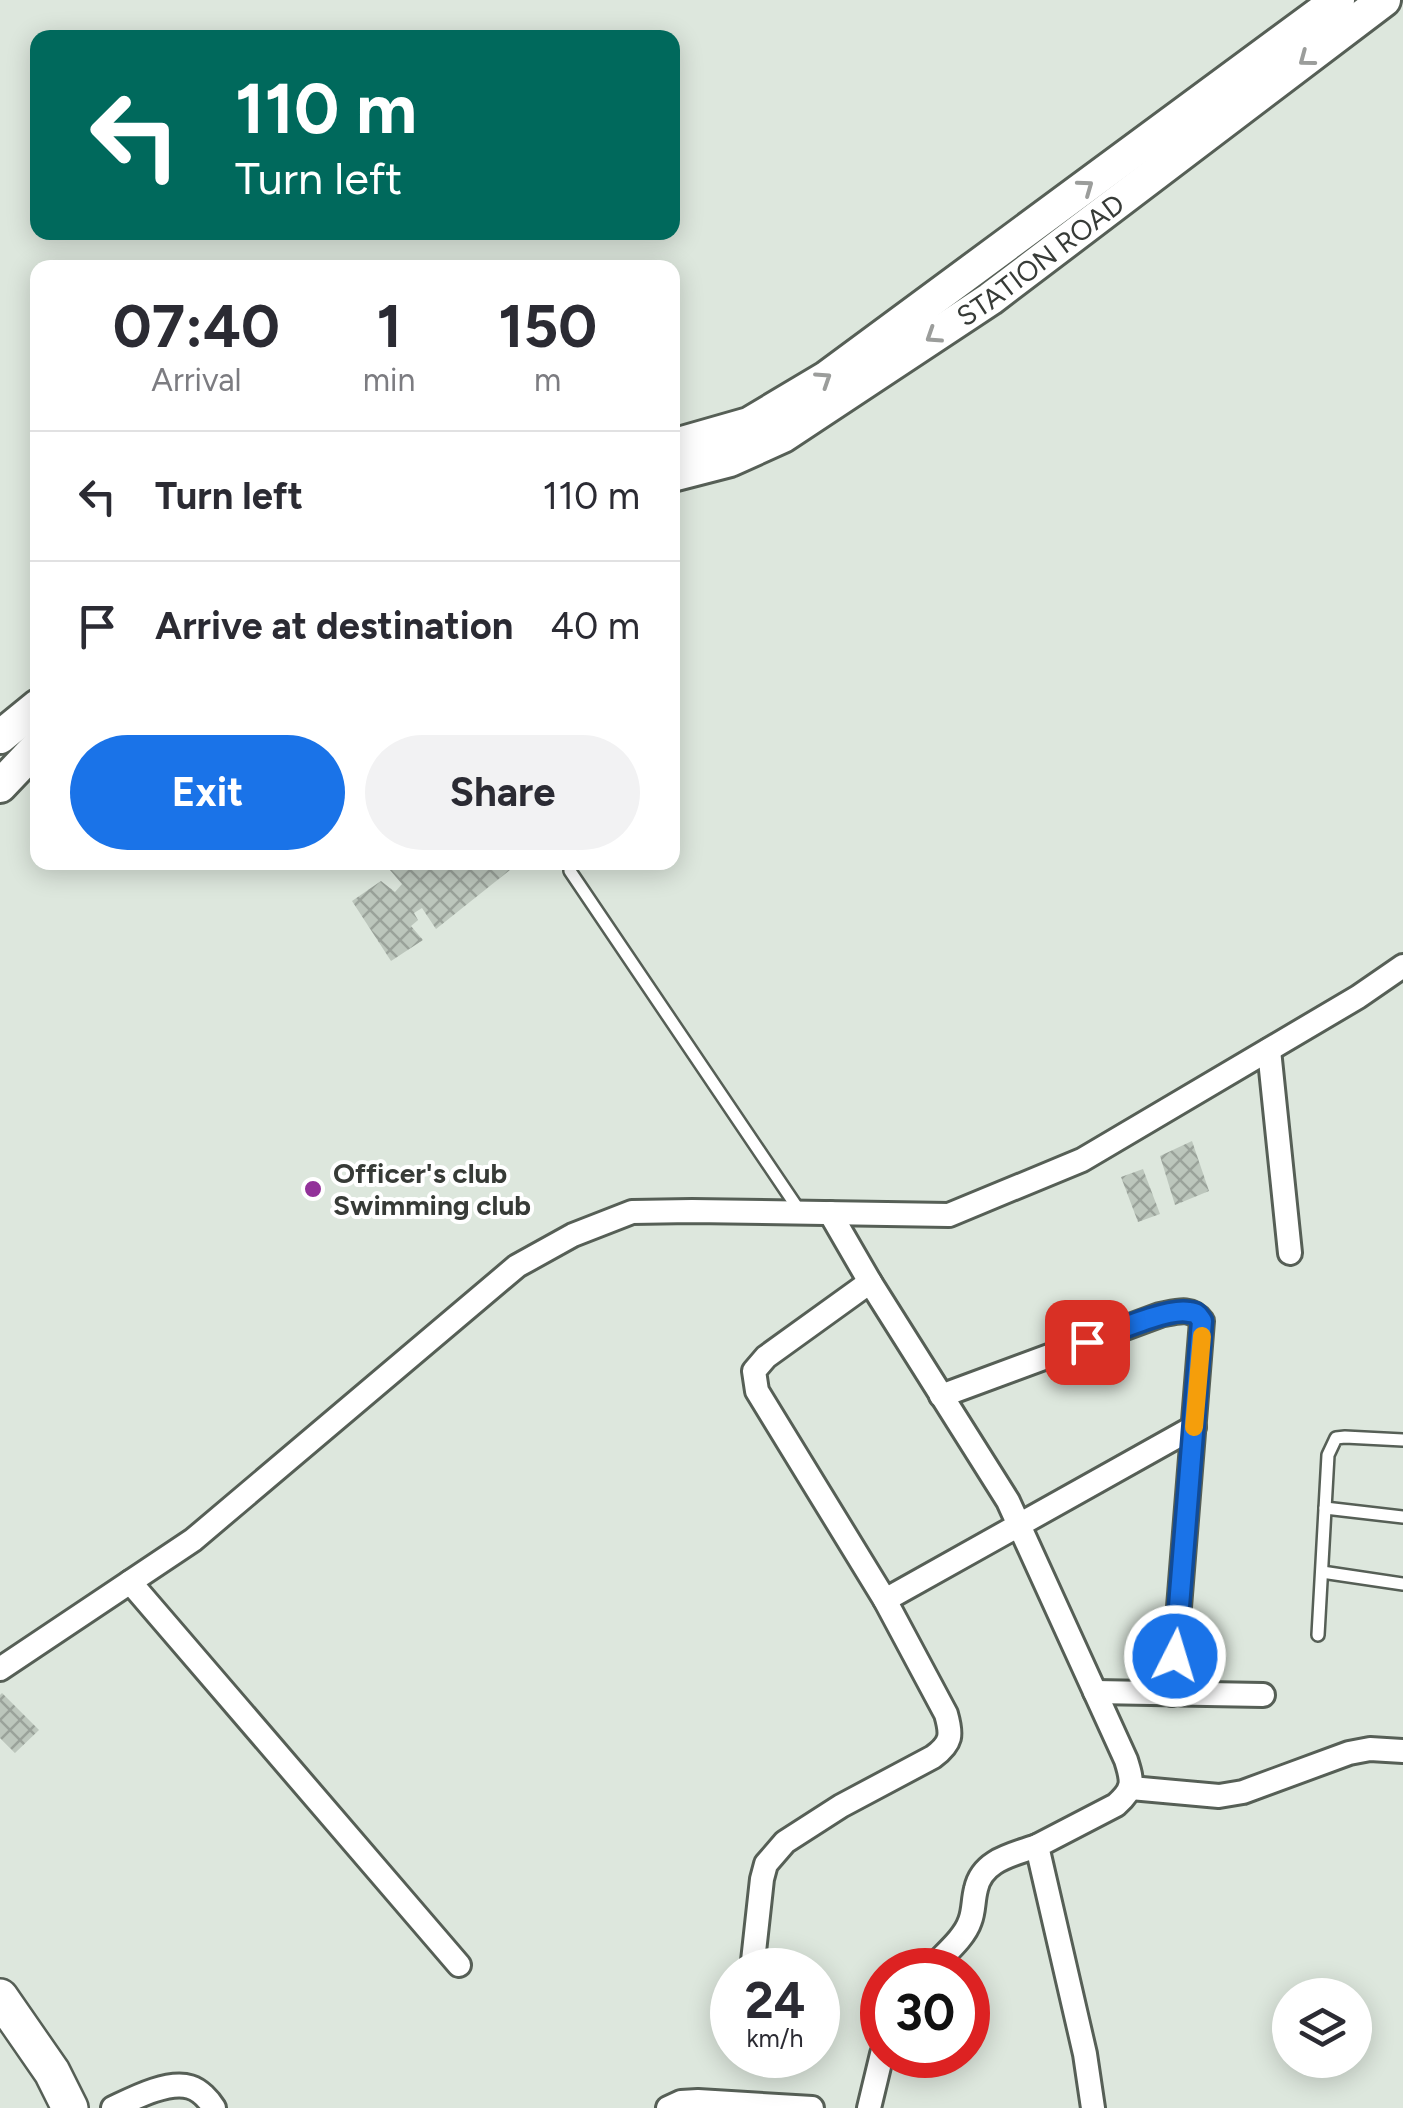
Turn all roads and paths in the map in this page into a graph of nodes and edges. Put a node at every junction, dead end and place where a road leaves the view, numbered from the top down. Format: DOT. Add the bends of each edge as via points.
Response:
graph roads {
  1 [pos="1338,0"];
  2 [pos="1384,0"];
  3 [pos="775,425"];
  4 [pos="680,444"];
  5 [pos="680,474"];
  6 [pos="30,713"];
  7 [pos="0,737"];
  8 [pos="30,754"];
  9 [pos="0,786"];
  10 [pos="570,871"];
  11 [pos="1403,966"];
  12 [pos="1269,1050"];
  13 [pos="800,1212"];
  14 [pos="830,1213"];
  15 [pos="1290,1253"];
  16 [pos="870,1282"];
  17 [pos="941,1396"];
  18 [pos="1194,1427"];
  19 [pos="1403,1440"];
  20 [pos="1325,1508"];
  21 [pos="1403,1516"];
  22 [pos="1018,1525"];
  23 [pos="1322,1572"];
  24 [pos="130,1582"];
  25 [pos="1403,1584"];
  26 [pos="886,1600"];
  27 [pos="1318,1635"];
  28 [pos="0,1669"];
  29 [pos="1095,1692"];
  30 [pos="1172,1694"];
  31 [pos="1263,1696"];
  32 [pos="1403,1751"];
  33 [pos="1131,1788"];
  34 [pos="1037,1846"];
  35 [pos="754,1948"];
  36 [pos="949,1948"];
  37 [pos="459,1965"];
  38 [pos="5,2015"];
  39 [pos="876,2078"];
  40 [pos="70,2108"];
  41 [pos="113,2108"];
  42 [pos="214,2108"];
  43 [pos="668,2108"];
  44 [pos="812,2108"];
  45 [pos="869,2108"];
  46 [pos="1092,2108"];
  3 -- 1 [label="main road, STATION ROAD, one-way" via="836,371"];
  2 -- 3 [label="main road, STATION ROAD, one-way" via="990,298"];
  3 -- 4 [label="main road, STATION ROAD"];
  3 -- 5 [label="main road, STATION ROAD" via="730,460"];
  6 -- 7 [label="main road"];
  8 -- 9 [label="main road"];
  10 -- 13 [label="lane"];
  11 -- 12 [label="street"];
  12 -- 14 [label="street" via="1082,1160 949,1215"];
  12 -- 15 [label="street"];
  13 -- 14 [label="street"];
  13 -- 24 [label="street" via="632,1212 573,1235 517,1266 193,1540"];
  14 -- 16 [label="street"];
  16 -- 17 [label="street"];
  16 -- 26 [label="street" via="766,1357 754,1380"];
  17 -- 18 [label="street" via="1186,1310 1202,1321"];
  17 -- 22 [label="street"];
  18 -- 22 [label="street"];
  18 -- 30 [label="street"];
  19 -- 20 [label="lane" via="1336,1438 1328,1455"];
  20 -- 21 [label="lane"];
  20 -- 23 [label="lane"];
  22 -- 26 [label="street"];
  22 -- 29 [label="street"];
  23 -- 25 [label="lane"];
  23 -- 27 [label="lane"];
  24 -- 28 [label="street"];
  24 -- 37 [label="street"];
  26 -- 35 [label="street" via="946,1714 950,1740 934,1757 841,1806 773,1854 762,1879"];
  29 -- 30 [label="street"];
  29 -- 33 [label="street" via="1126,1760"];
  30 -- 31 [label="street"];
  32 -- 33 [label="street" via="1349,1753 1219,1796"];
  33 -- 34 [label="street" via="1116,1805"];
  34 -- 36 [label="street" via="986,1868 972,1918"];
  34 -- 46 [label="street"];
  38 -- 40 [label="main road" via="52,2072"];
  39 -- 45 [label="street"];
  41 -- 42 [label="street" via="148,2092 190,2086"];
  43 -- 44 [label="street" via="698,2101"];
}
